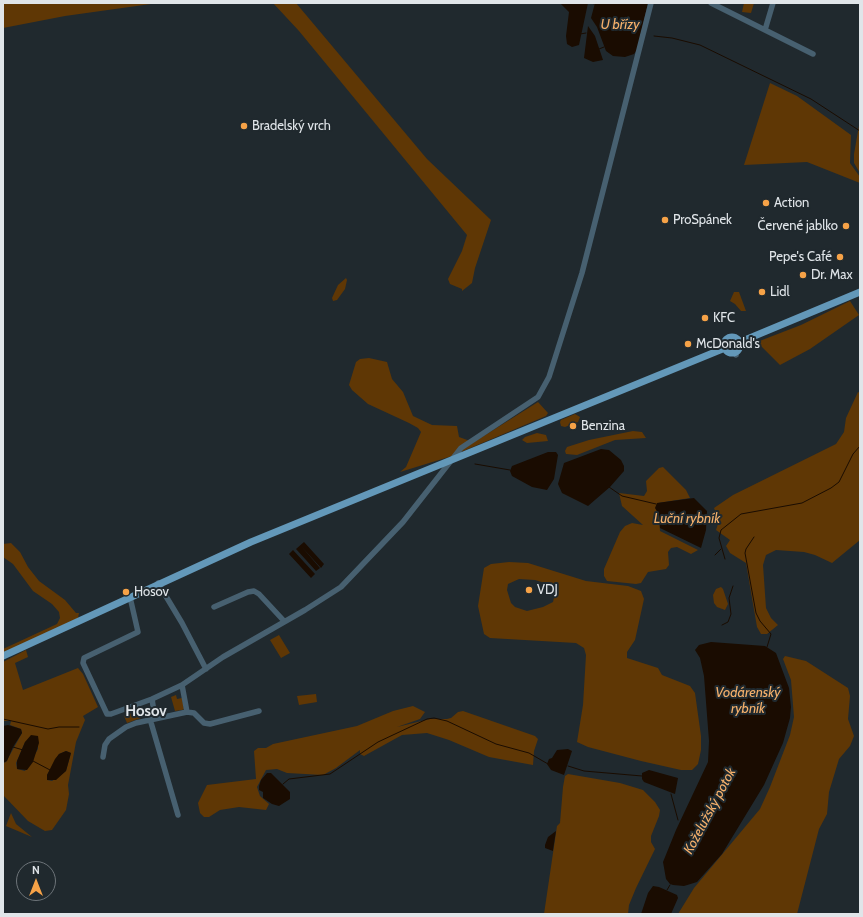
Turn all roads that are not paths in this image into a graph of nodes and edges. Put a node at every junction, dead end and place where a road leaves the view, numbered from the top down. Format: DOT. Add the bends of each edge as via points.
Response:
graph roads {
  1 [pos="651,3"];
  2 [pos="711,3"];
  3 [pos="773,3"];
  4 [pos="765,30"];
  5 [pos="813,54"];
  6 [pos="860,292"];
  7 [pos="740,342"];
  8 [pos="725,348"];
  9 [pos="451,460"];
  10 [pos="158,583"];
  11 [pos="130,597"];
  12 [pos="214,607"];
  13 [pos="284,621"];
  14 [pos="3,656"];
  15 [pos="206,669"];
  16 [pos="182,685"];
  17 [pos="152,699"];
  18 [pos="259,711"];
  19 [pos="187,712"];
  20 [pos="152,719"];
  21 [pos="103,757"];
  22 [pos="178,815"];
  1 -- 9 [label="street" via="582,273 545,387 538,397 461,448"];
  2 -- 4 [label="street"];
  3 -- 4 [label="street"];
  4 -- 5 [label="street"];
  6 -- 7 [label="main road"];
  7 -- 8 [label="main road" via="735,337 728,338 725,341"];
  7 -- 8 [label="main road" via="736,354"];
  8 -- 9 [label="main road"];
  9 -- 10 [label="main road"];
  9 -- 13 [label="street" via="403,522 341,587"];
  10 -- 11 [label="main road"];
  10 -- 15 [label="street"];
  11 -- 14 [label="main road"];
  11 -- 17 [label="street" via="138,632 84,658 83,663 108,714"];
  12 -- 13 [label="street" via="254,591"];
  13 -- 15 [label="street"];
  15 -- 16 [label="street"];
  16 -- 17 [label="street"];
  16 -- 19 [label="street"];
  17 -- 20 [label="street"];
  18 -- 19 [label="street" via="210,724 204,723 194,713"];
  19 -- 20 [label="street"];
  20 -- 21 [label="street" via="136,722 118,732 105,745"];
  20 -- 22 [label="street"];
}
